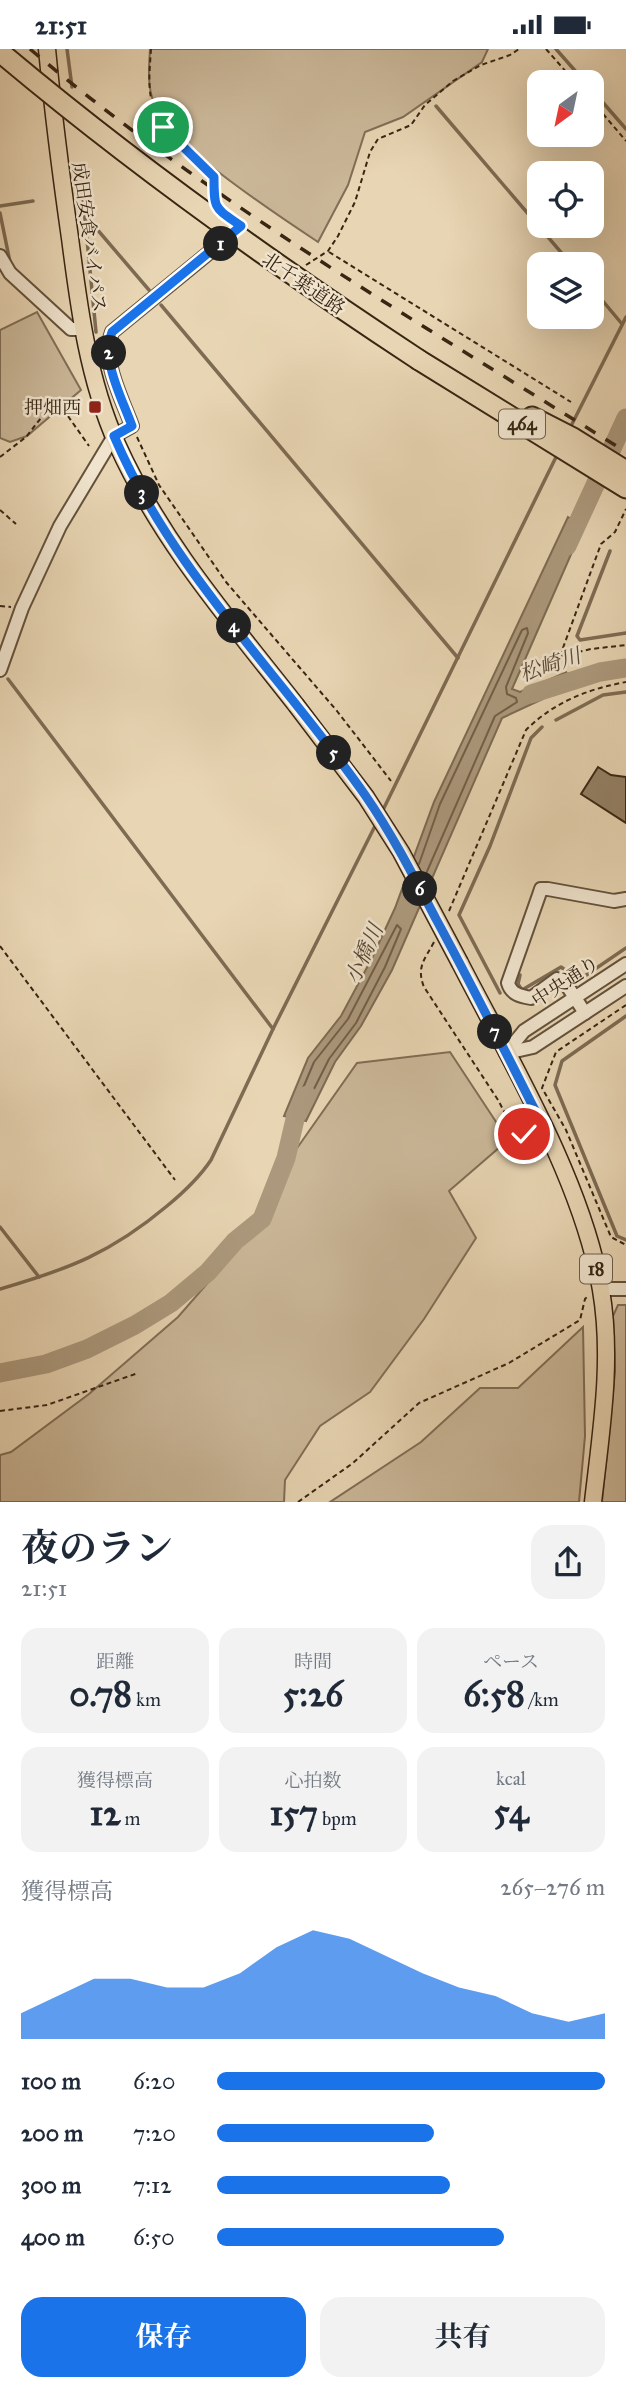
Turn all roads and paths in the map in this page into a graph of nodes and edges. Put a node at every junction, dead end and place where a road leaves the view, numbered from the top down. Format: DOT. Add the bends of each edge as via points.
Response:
graph roads {
  1 [pos="47,49"];
  2 [pos="151,49"];
  3 [pos="519,49"];
  4 [pos="546,49"];
  5 [pos="0,52"];
  6 [pos="564,70"];
  7 [pos="604,115"];
  8 [pos="626,141"];
  9 [pos="214,203"];
  10 [pos="241,226"];
  11 [pos="0,256"];
  12 [pos="4,273"];
  13 [pos="82,330"];
  14 [pos="419,359"];
  15 [pos="571,402"];
  16 [pos="132,426"];
  17 [pos="114,436"];
  18 [pos="89,446"];
  19 [pos="0,457"];
  20 [pos="626,471"];
  21 [pos="626,488"];
  22 [pos="626,509"];
  23 [pos="0,510"];
  24 [pos="16,524"];
  25 [pos="626,645"];
  26 [pos="0,670"];
  27 [pos="626,682"];
  28 [pos="391,781"];
  29 [pos="626,899"];
  30 [pos="450,911"];
  31 [pos="439,932"];
  32 [pos="0,946"];
  33 [pos="626,964"];
  34 [pos="626,985"];
  35 [pos="576,998"];
  36 [pos="626,1005"];
  37 [pos="585,1013"];
  38 [pos="506,1053"];
  39 [pos="543,1126"];
  40 [pos="175,1180"];
  41 [pos="626,1245"];
  42 [pos="601,1289"];
  43 [pos="626,1289"];
  44 [pos="138,1373"];
  45 [pos="0,1411"];
  46 [pos="298,1502"];
  47 [pos="593,1502"];
  1 -- 13 [label="main road, 成田安食バイパス / 18"];
  2 -- 9 [label="path" via="150,96 155,113 176,142 214,177"];
  3 -- 15 [label="path" via="453,81 411,125 378,139 355,202 328,251"];
  4 -- 6 [label="path"];
  5 -- 14 [label="highway, 北千葉道路 / 464, bridge" via="77,117 239,239"];
  7 -- 8 [label="path"];
  10 -- 16 [label="street" via="112,332 108,344 113,373"];
  11 -- 12 [label="street"];
  12 -- 13 [label="street" via="71,329"];
  13 -- 17 [label="main road, 成田安食バイパス / 18"];
  14 -- 20 [label="highway" via="573,438"];
  14 -- 21 [label="highway, 北千葉道路 / 464"];
  16 -- 17 [label="street"];
  16 -- 28 [label="path" via="159,485 226,582"];
  17 -- 26 [label="street" via="60,526 22,608"];
  17 -- 38 [label="main road, 成田安食バイパス / 18, bridge" via="174,547 332,750 401,852"];
  18 -- 19 [label="path" via="56,399 26,437"];
  22 -- 25 [label="path" via="615,532 601,544 560,656"];
  23 -- 24 [label="path"];
  27 -- 30 [label="path" via="583,692 539,716 526,730"];
  29 -- 35 [label="street" via="541,889 508,983 519,996 531,997 557,979"];
  31 -- 39 [label="path" via="421,965 424,987 515,1132 524,1134"];
  32 -- 40 [label="path"];
  33 -- 35 [label="street, 中央通り"];
  34 -- 37 [label="street, 中央通り"];
  35 -- 37 [label="street"];
  35 -- 38 [label="street, 中央通り" via="524,1031"];
  36 -- 41 [label="path" via="556,1052 542,1088 566,1130 611,1237"];
  37 -- 38 [label="street, 中央通り" via="533,1047"];
  38 -- 39 [label="main road, 18"];
  39 -- 42 [label="main road, 18" via="579,1210"];
  42 -- 43 [label="street"];
  42 -- 46 [label="path" via="584,1299 580,1320 509,1363 419,1403 353,1463"];
  42 -- 47 [label="main road, 18" via="607,1361"];
  44 -- 45 [label="path" via="47,1405"];
}
